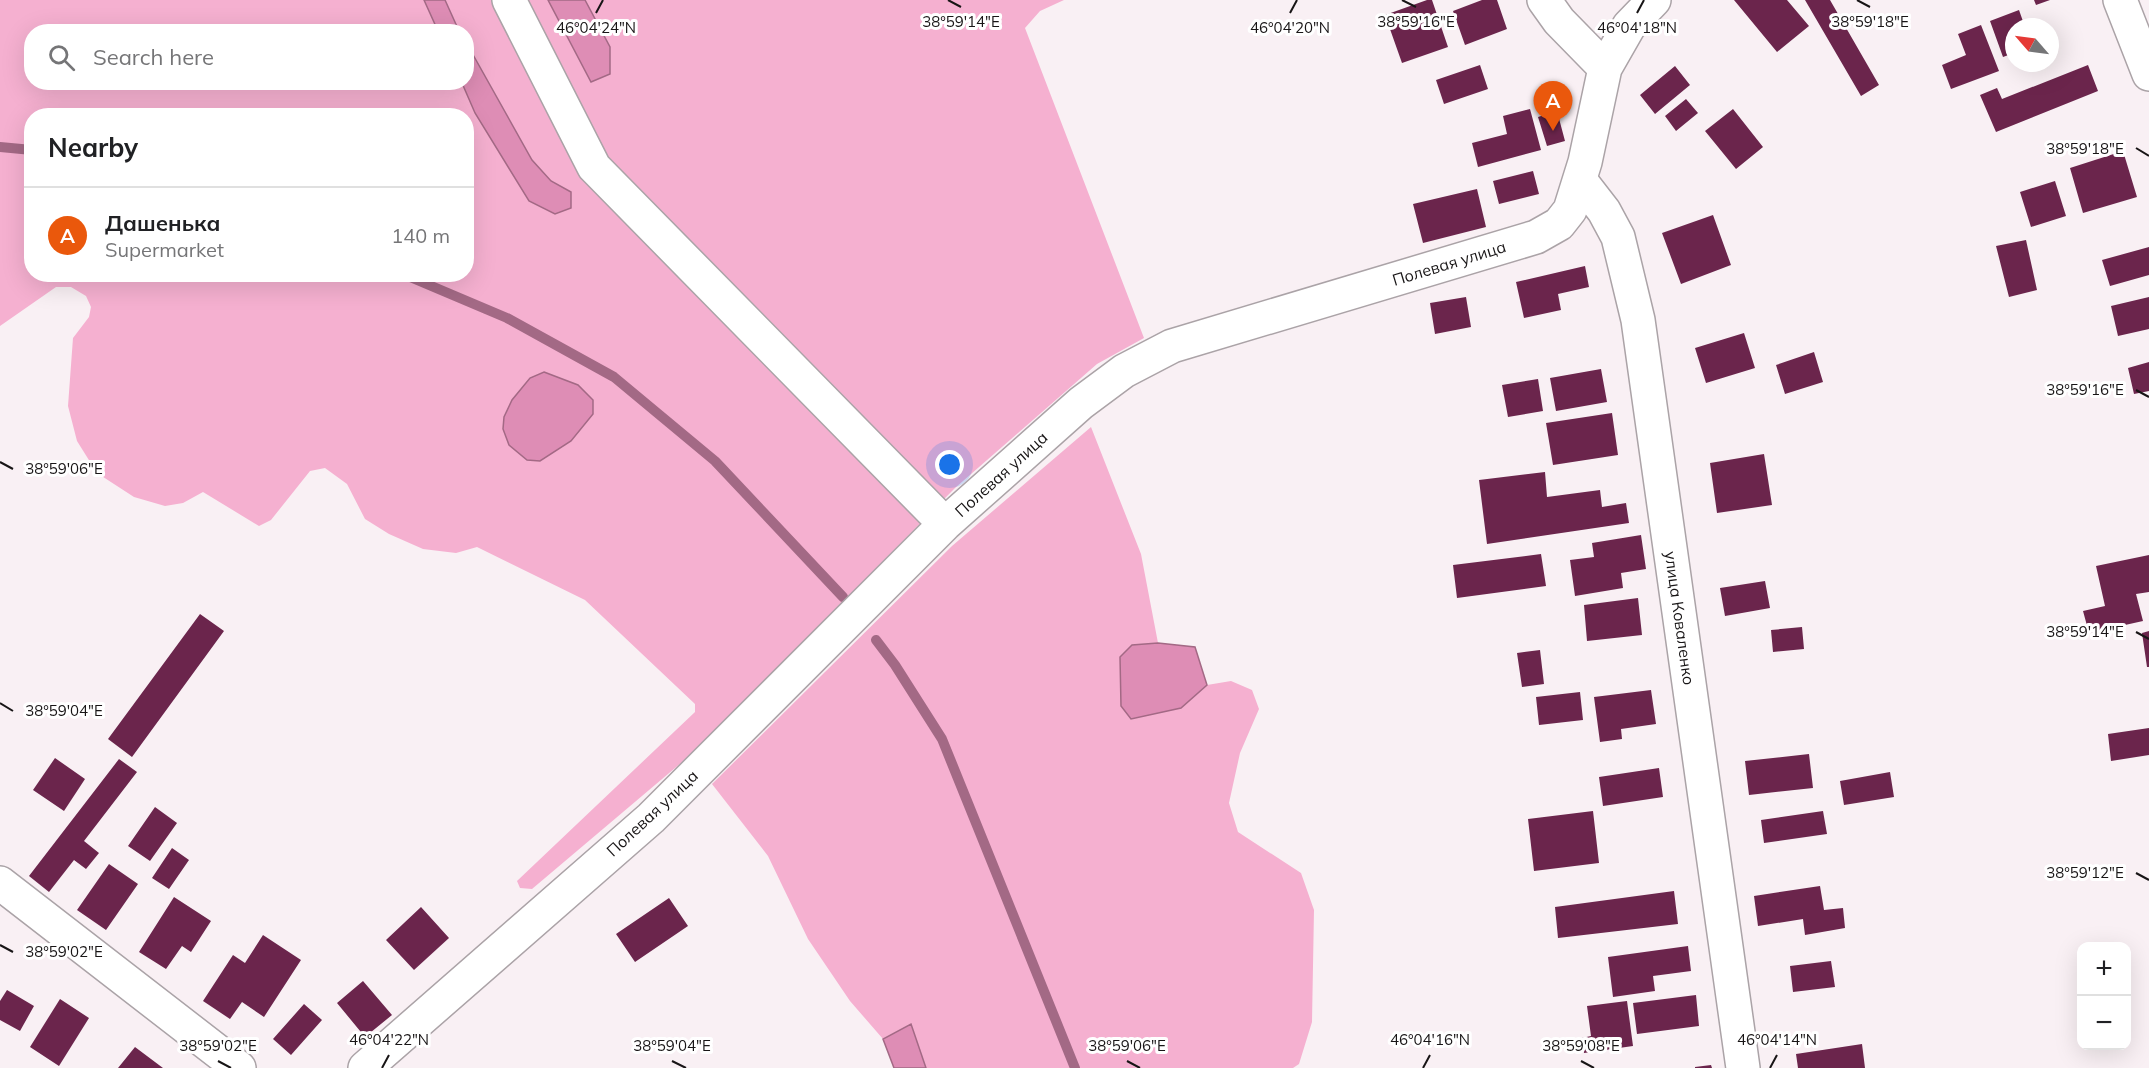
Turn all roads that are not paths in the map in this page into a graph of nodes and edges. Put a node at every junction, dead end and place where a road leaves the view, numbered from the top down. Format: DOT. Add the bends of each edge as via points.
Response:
graph roads {
  1 [pos="509,0"];
  2 [pos="1544,0"];
  3 [pos="1654,0"];
  4 [pos="2120,0"];
  5 [pos="1605,68"];
  6 [pos="2149,74"];
  7 [pos="1580,180"];
  8 [pos="945,524"];
  9 [pos="0,883"];
  10 [pos="239,1068"];
  11 [pos="365,1068"];
  12 [pos="1743,1068"];
  1 -- 8 [label="street" via="594,167"];
  2 -- 5 [label="street"];
  3 -- 5 [label="street, Полевая улица" via="1629,26"];
  4 -- 6 [label="street"];
  5 -- 7 [label="street, Полевая улица"];
  7 -- 8 [label="street, Полевая улица" via="1570,210 1559,225 1536,237 1172,346 1124,371 1081,403"];
  7 -- 12 [label="street, улица Коваленко" via="1604,211 1617,237 1638,320"];
  8 -- 11 [label="street, Полевая улица" via="651,818"];
  9 -- 10 [label="street"];
}
